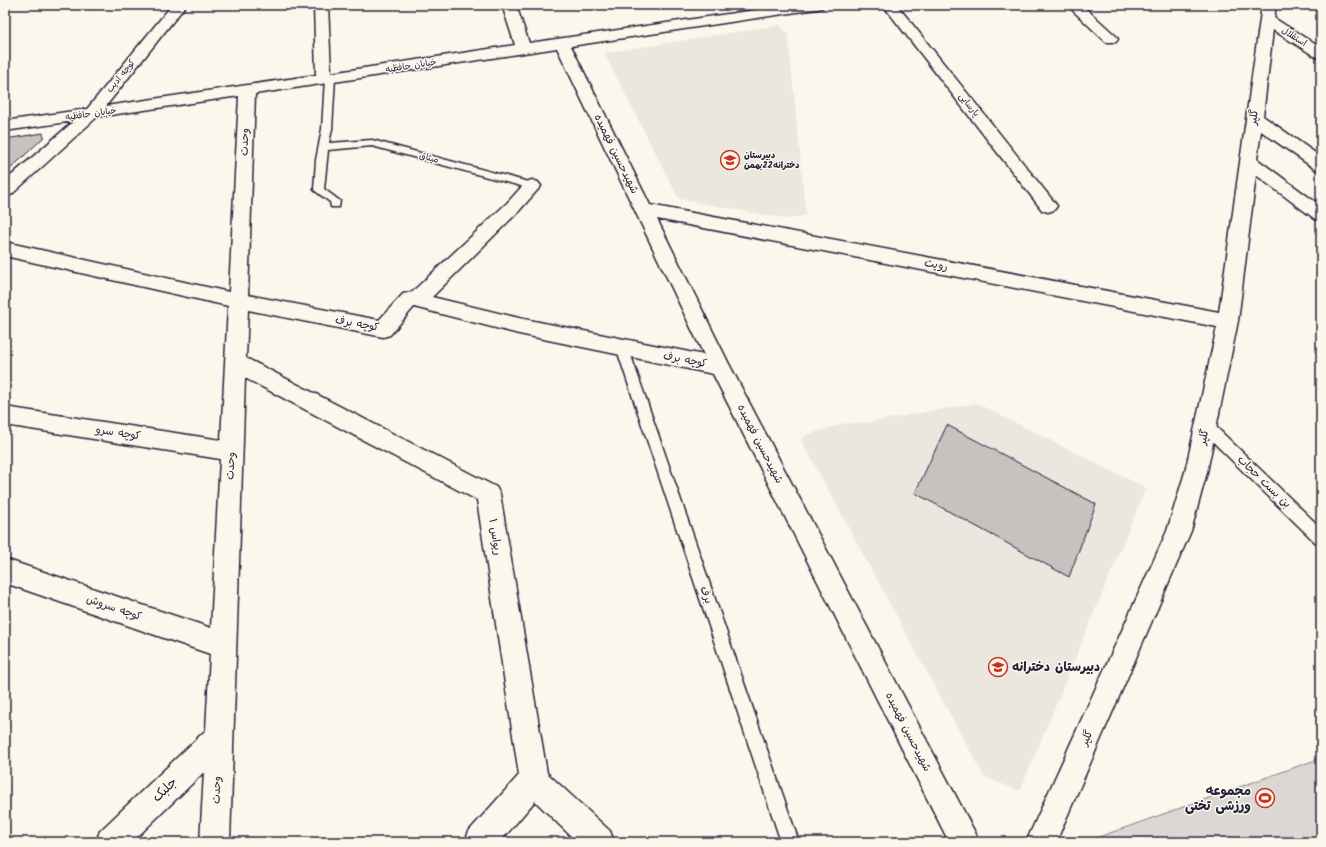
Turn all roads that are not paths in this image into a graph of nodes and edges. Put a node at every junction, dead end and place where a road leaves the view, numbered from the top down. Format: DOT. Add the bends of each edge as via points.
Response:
graph roads {
  1 [pos="179,5"];
  2 [pos="321,5"];
  3 [pos="509,5"];
  4 [pos="706,5"];
  5 [pos="817,5"];
  6 [pos="890,5"];
  7 [pos="1074,5"];
  8 [pos="1268,12"];
  9 [pos="715,20"];
  10 [pos="1112,39"];
  11 [pos="562,43"];
  12 [pos="524,49"];
  13 [pos="1321,54"];
  14 [pos="327,78"];
  15 [pos="247,90"];
  16 [pos="91,114"];
  17 [pos="1254,118"];
  18 [pos="5,126"];
  19 [pos="324,147"];
  20 [pos="1249,161"];
  21 [pos="1321,165"];
  22 [pos="532,186"];
  23 [pos="5,191"];
  24 [pos="335,204"];
  25 [pos="1048,206"];
  26 [pos="643,210"];
  27 [pos="1321,215"];
  28 [pos="5,249"];
  29 [pos="416,300"];
  30 [pos="238,301"];
  31 [pos="1228,321"];
  32 [pos="622,347"];
  33 [pos="236,363"];
  34 [pos="720,367"];
  35 [pos="5,416"];
  36 [pos="1206,426"];
  37 [pos="232,451"];
  38 [pos="1321,538"];
  39 [pos="5,571"];
  40 [pos="223,645"];
  41 [pos="219,737"];
  42 [pos="534,780"];
  43 [pos="111,842"];
  44 [pos="214,842"];
  45 [pos="480,842"];
  46 [pos="599,842"];
  47 [pos="790,842"];
  48 [pos="965,842"];
  49 [pos="1041,842"];
  1 -- 16 [label="street, کوچه ادیب"];
  2 -- 14 [label="street"];
  3 -- 12 [label="street"];
  4 -- 9 [label="street"];
  5 -- 9 [label="street, خیابان حافظیه"];
  6 -- 25 [label="street, پارسایی"];
  7 -- 10 [label="street"];
  8 -- 13 [label="street, استقلال"];
  8 -- 17 [label="street, گلپر"];
  9 -- 11 [label="street, خیابان حافظیه"];
  11 -- 12 [label="street, خیابان حافظیه"];
  11 -- 26 [label="street, شهیدحسین فهمیده"];
  12 -- 14 [label="street, خیابان حافظیه"];
  14 -- 15 [label="street, خیابان حافظیه"];
  14 -- 19 [label="lane" via="327,129"];
  15 -- 16 [label="street, خیابان حافظیه"];
  15 -- 30 [label="street, وحدت"];
  16 -- 18 [label="street, خیابان حافظیه"];
  16 -- 23 [label="street, کوچه ادیب"];
  17 -- 20 [label="street, گلپر"];
  17 -- 21 [label="street"];
  19 -- 22 [label="lane, میثاق" via="372,143"];
  19 -- 24 [label="lane" via="319,190 335,201"];
  20 -- 27 [label="street"];
  20 -- 31 [label="street, گلپر"];
  22 -- 29 [label="street"];
  26 -- 31 [label="street, رویت"];
  26 -- 34 [label="street, شهیدحسین فهمیده"];
  28 -- 30 [label="street, کوچه برف"];
  29 -- 30 [label="street, کوچه برف" via="410,299 383,329"];
  29 -- 32 [label="street, کوچه برف" via="519,326"];
  30 -- 33 [label="street, وحدت"];
  31 -- 36 [label="street, گلپر"];
  32 -- 34 [label="street, کوچه برف"];
  32 -- 47 [label="lane, برف"];
  33 -- 37 [label="street, وحدت"];
  33 -- 42 [label="street, ریواس ۱" via="488,494"];
  34 -- 48 [label="street, شهیدحسین فهمیده"];
  35 -- 37 [label="street, کوچه سرو"];
  36 -- 38 [label="lane, بن بست حجاب"];
  36 -- 49 [label="street, گلپر" via="1179,531"];
  37 -- 40 [label="street, وحدت"];
  39 -- 40 [label="street, کوچه سروش"];
  40 -- 41 [label="street, وحدت"];
  41 -- 43 [label="street, جلبک"];
  41 -- 44 [label="street, وحدت"];
  42 -- 45 [label="street"];
  42 -- 46 [label="street"];
}
